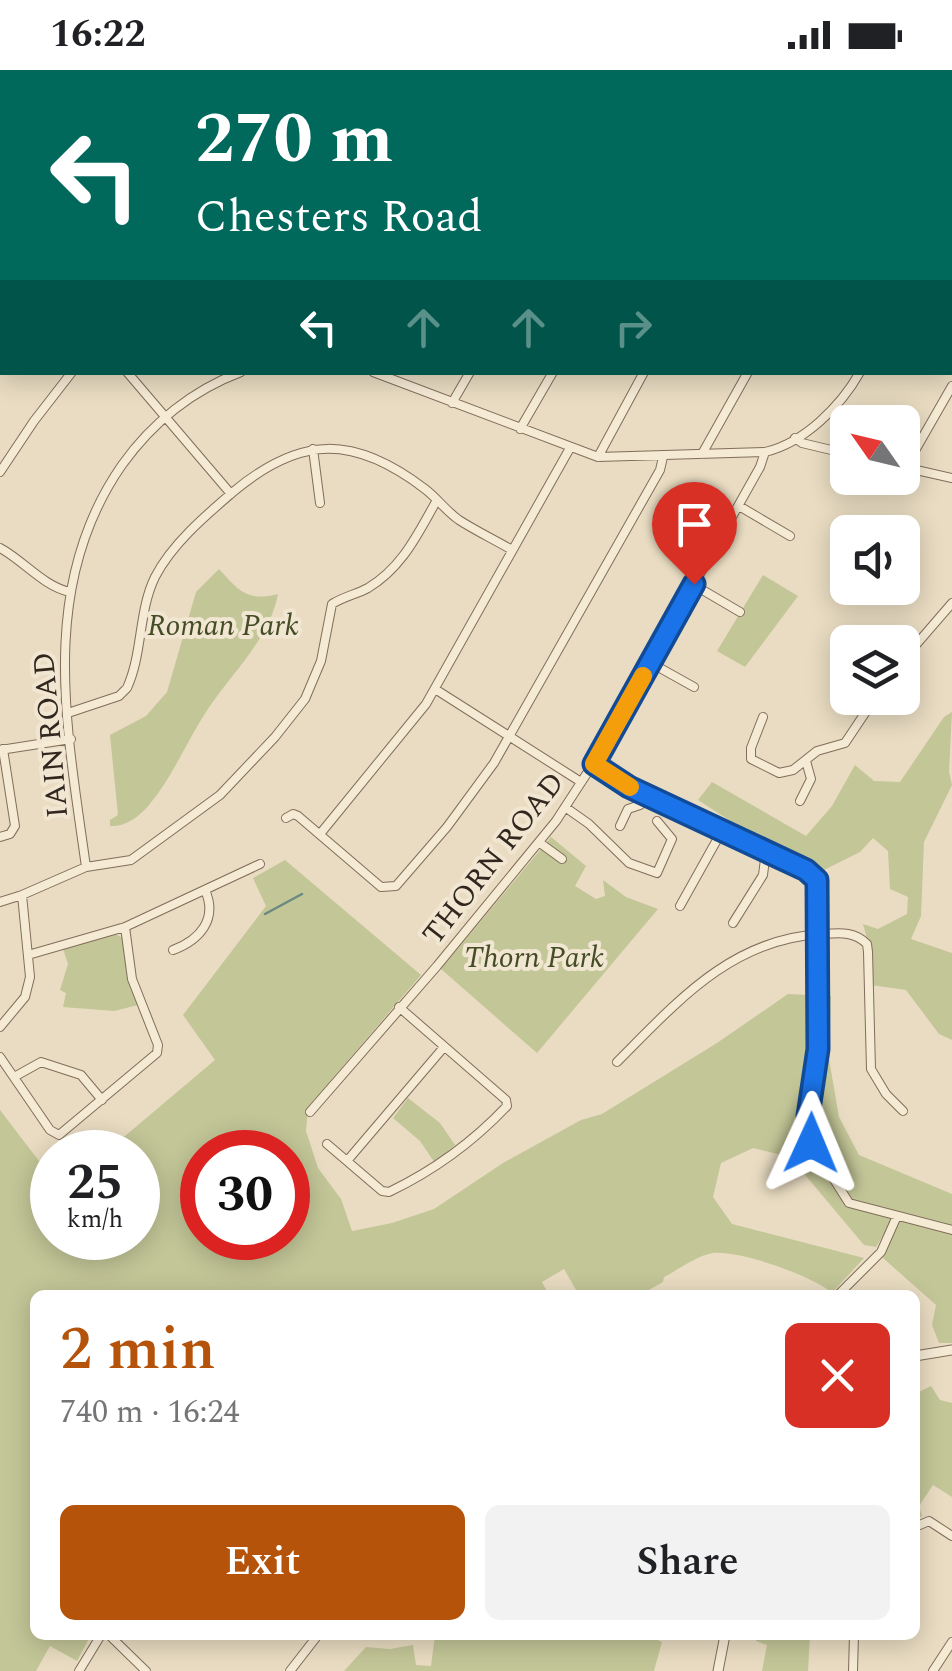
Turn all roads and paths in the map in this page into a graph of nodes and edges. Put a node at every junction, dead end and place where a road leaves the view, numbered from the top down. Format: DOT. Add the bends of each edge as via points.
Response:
graph roads {
  1 [pos="70,375"];
  2 [pos="130,375"];
  3 [pos="235,375"];
  4 [pos="386,375"];
  5 [pos="468,375"];
  6 [pos="551,375"];
  7 [pos="642,375"];
  8 [pos="746,375"];
  9 [pos="858,375"];
  10 [pos="952,386"];
  11 [pos="452,403"];
  12 [pos="165,416"];
  13 [pos="520,429"];
  14 [pos="795,438"];
  15 [pos="920,441"];
  16 [pos="570,448"];
  17 [pos="313,449"];
  18 [pos="830,450"];
  19 [pos="765,452"];
  20 [pos="702,454"];
  21 [pos="663,457"];
  22 [pos="598,458"];
  23 [pos="920,471"];
  24 [pos="0,472"];
  25 [pos="952,478"];
  26 [pos="230,494"];
  27 [pos="437,500"];
  28 [pos="320,503"];
  29 [pos="738,506"];
  30 [pos="790,536"];
  31 [pos="0,548"];
  32 [pos="512,550"];
  33 [pos="694,584"];
  34 [pos="70,592"];
  35 [pos="952,603"];
  36 [pos="740,612"];
  37 [pos="920,640"];
  38 [pos="650,663"];
  39 [pos="694,687"];
  40 [pos="435,689"];
  41 [pos="68,714"];
  42 [pos="865,715"];
  43 [pos="763,717"];
  44 [pos="510,736"];
  45 [pos="70,739"];
  46 [pos="2,750"];
  47 [pos="806,761"];
  48 [pos="594,764"];
  49 [pos="581,782"];
  50 [pos="646,794"];
  51 [pos="800,801"];
  52 [pos="565,807"];
  53 [pos="286,818"];
  54 [pos="656,821"];
  55 [pos="620,826"];
  56 [pos="724,829"];
  57 [pos="320,834"];
  58 [pos="0,837"];
  59 [pos="540,843"];
  60 [pos="766,851"];
  61 [pos="562,859"];
  62 [pos="260,864"];
  63 [pos="86,867"];
  64 [pos="657,874"];
  65 [pos="669,874"];
  66 [pos="206,890"];
  67 [pos="22,895"];
  68 [pos="0,902"];
  69 [pos="680,906"];
  70 [pos="733,923"];
  71 [pos="125,927"];
  72 [pos="818,934"];
  73 [pos="173,950"];
  74 [pos="28,955"];
  75 [pos="399,1007"];
  76 [pos="0,1027"];
  77 [pos="444,1047"];
  78 [pos="0,1057"];
  79 [pos="616,1062"];
  80 [pos="14,1078"];
  81 [pos="325,1094"];
  82 [pos="102,1100"];
  83 [pos="334,1101"];
  84 [pos="310,1112"];
  85 [pos="903,1112"];
  86 [pos="327,1144"];
  87 [pos="347,1161"];
  88 [pos="896,1216"];
  89 [pos="952,1230"];
  90 [pos="843,1290"];
  91 [pos="952,1350"];
  92 [pos="920,1355"];
  93 [pos="920,1524"];
  94 [pos="952,1536"];
  95 [pos="98,1640"];
  96 [pos="114,1640"];
  97 [pos="312,1640"];
  98 [pos="724,1640"];
  99 [pos="854,1640"];
  100 [pos="952,1642"];
  101 [pos="79,1671"];
  102 [pos="146,1671"];
  103 [pos="290,1671"];
  104 [pos="718,1671"];
  105 [pos="852,1671"];
  106 [pos="932,1671"];
  1 -- 24 [label="street"];
  2 -- 12 [label="street"];
  3 -- 12 [label="street, IAIN ROAD"];
  4 -- 11 [label="street"];
  5 -- 11 [label="street"];
  6 -- 13 [label="street"];
  7 -- 22 [label="street"];
  8 -- 20 [label="street"];
  9 -- 14 [label="street" via="842,400"];
  10 -- 15 [label="street"];
  11 -- 13 [label="street"];
  12 -- 26 [label="street"];
  12 -- 34 [label="street, IAIN ROAD" via="132,451 98,505 77,553"];
  13 -- 16 [label="street"];
  14 -- 18 [label="street"];
  14 -- 19 [label="street"];
  16 -- 22 [label="street"];
  16 -- 32 [label="street"];
  17 -- 26 [label="street" via="267,466"];
  17 -- 27 [label="street" via="357,451 380,460"];
  17 -- 28 [label="street"];
  19 -- 20 [label="street"];
  19 -- 29 [label="street, THORN ROAD"];
  20 -- 21 [label="street"];
  21 -- 22 [label="street"];
  21 -- 44 [label="street"];
  23 -- 25 [label="street"];
  26 -- 41 [label="street" via="154,578 124,691"];
  27 -- 32 [label="street"];
  27 -- 63 [label="street" via="393,569 332,604 321,661 305,699 243,773 131,860"];
  29 -- 30 [label="street"];
  29 -- 33 [label="street, THORN ROAD"];
  31 -- 34 [label="street"];
  32 -- 40 [label="street"];
  33 -- 36 [label="street"];
  33 -- 38 [label="street, THORN ROAD"];
  34 -- 41 [label="street, IAIN ROAD"];
  35 -- 37 [label="street"];
  38 -- 39 [label="street"];
  38 -- 48 [label="street, THORN ROAD"];
  40 -- 44 [label="street"];
  40 -- 57 [label="street"];
  41 -- 45 [label="street, IAIN ROAD"];
  42 -- 47 [label="street" via="850,737"];
  43 -- 47 [label="street" via="750,748 754,762 783,773"];
  44 -- 49 [label="street"];
  44 -- 57 [label="street" via="479,786 396,886 382,886"];
  45 -- 46 [label="street"];
  45 -- 63 [label="street, IAIN ROAD"];
  46 -- 58 [label="street" via="15,826"];
  47 -- 51 [label="street" via="811,779"];
  48 -- 49 [label="street, THORN ROAD"];
  48 -- 50 [label="street"];
  49 -- 52 [label="street, THORN ROAD"];
  50 -- 55 [label="street" via="641,807 628,808"];
  50 -- 56 [label="street"];
  52 -- 59 [label="street, THORN ROAD"];
  52 -- 64 [label="street" via="629,863"];
  53 -- 57 [label="street" via="295,814"];
  54 -- 64 [label="street" via="672,839"];
  56 -- 60 [label="street"];
  56 -- 69 [label="street"];
  59 -- 61 [label="street"];
  59 -- 75 [label="street, THORN ROAD"];
  60 -- 70 [label="street" via="763,875 741,900"];
  60 -- 72 [label="street" via="817,880"];
  62 -- 66 [label="street"];
  63 -- 67 [label="street"];
  64 -- 65 [label="street"];
  66 -- 71 [label="street"];
  66 -- 73 [label="street" via="205,927 192,943"];
  67 -- 68 [label="street"];
  67 -- 74 [label="street"];
  71 -- 74 [label="street"];
  71 -- 82 [label="street" via="132,980 158,1046"];
  72 -- 79 [label="street" via="756,947 723,965"];
  72 -- 85 [label="street" via="853,934 866,944 871,1069"];
  72 -- 88 [label="street" via="811,1143 849,1203"];
  74 -- 76 [label="street" via="25,997"];
  75 -- 77 [label="street"];
  75 -- 81 [label="street, THORN ROAD"];
  77 -- 87 [label="street"];
  77 -- 87 [label="street" via="506,1106 434,1168 389,1192"];
  78 -- 80 [label="street"];
  80 -- 82 [label="street" via="40,1062 81,1075"];
  80 -- 82 [label="street" via="55,1134"];
  81 -- 83 [label="street"];
  81 -- 84 [label="street, THORN ROAD"];
  86 -- 87 [label="street"];
  88 -- 89 [label="street"];
  88 -- 90 [label="street" via="882,1252"];
  91 -- 92 [label="street"];
  93 -- 94 [label="street" via="929,1521"];
  95 -- 101 [label="street"];
  96 -- 102 [label="street"];
  97 -- 103 [label="street"];
  98 -- 104 [label="street"];
  99 -- 105 [label="street"];
  100 -- 106 [label="street"];
}
